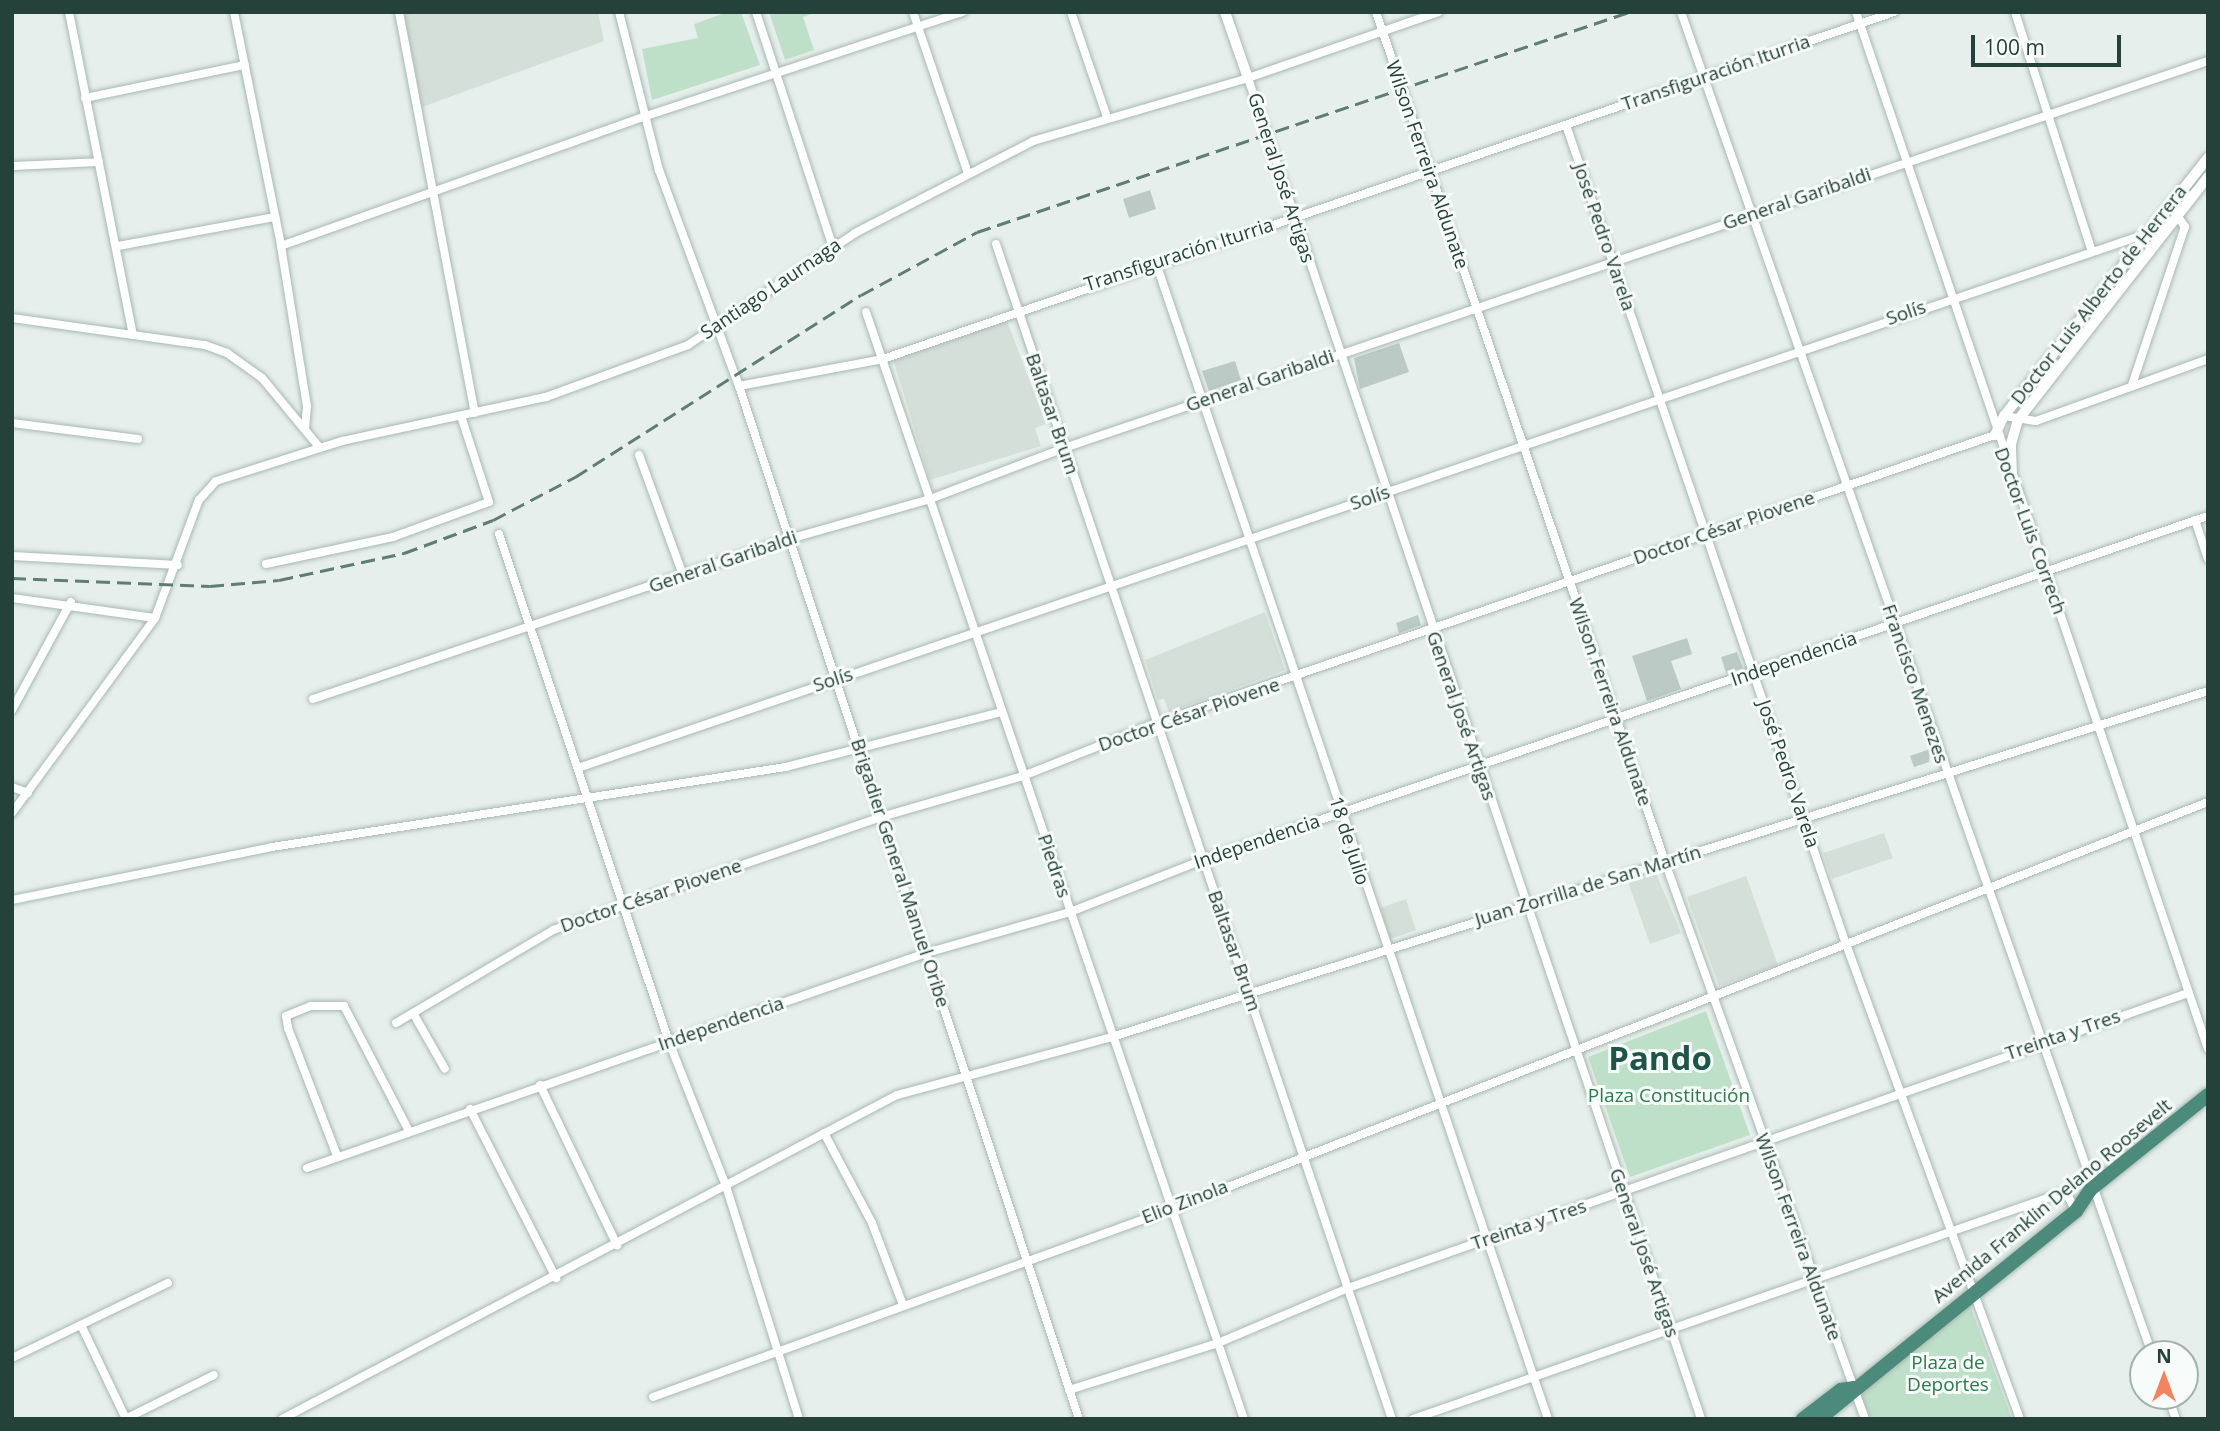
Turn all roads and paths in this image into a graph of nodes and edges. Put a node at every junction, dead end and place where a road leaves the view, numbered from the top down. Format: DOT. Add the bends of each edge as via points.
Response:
graph roads {
  1 [pos="69,12"];
  2 [pos="234,12"];
  3 [pos="399,12"];
  4 [pos="619,12"];
  5 [pos="756,12"];
  6 [pos="913,12"];
  7 [pos="963,12"];
  8 [pos="1071,12"];
  9 [pos="1225,12"];
  10 [pos="1376,12"];
  11 [pos="1439,12"];
  12 [pos="1681,12"];
  13 [pos="1856,12"];
  14 [pos="1894,12"];
  15 [pos="2015,12"];
  16 [pos="1859,24"];
  17 [pos="918,27"];
  18 [pos="1381,31"];
  19 [pos="2208,61"];
  20 [pos="245,65"];
  21 [pos="777,74"];
  22 [pos="1248,78"];
  23 [pos="1704,78"];
  24 [pos="85,98"];
  25 [pos="2048,114"];
  26 [pos="643,117"];
  27 [pos="1107,117"];
  28 [pos="1566,125"];
  29 [pos="2208,158"];
  30 [pos="1906,161"];
  31 [pos="99,162"];
  32 [pos="12,166"];
  33 [pos="967,171"];
  34 [pos="1429,171"];
  35 [pos="2208,177"];
  36 [pos="432,193"];
  37 [pos="2169,207"];
  38 [pos="2179,214"];
  39 [pos="1751,215"];
  40 [pos="275,217"];
  41 [pos="1294,217"];
  42 [pos="2155,234"];
  43 [pos="996,244"];
  44 [pos="118,246"];
  45 [pos="281,246"];
  46 [pos="833,247"];
  47 [pos="2091,250"];
  48 [pos="1612,262"];
  49 [pos="1156,263"];
  50 [pos="1952,298"];
  51 [pos="1475,307"];
  52 [pos="1015,309"];
  53 [pos="866,312"];
  54 [pos="12,318"];
  55 [pos="716,328"];
  56 [pos="133,335"];
  57 [pos="1799,351"];
  58 [pos="1339,354"];
  59 [pos="884,359"];
  60 [pos="2208,359"];
  61 [pos="2132,385"];
  62 [pos="739,386"];
  63 [pos="1660,398"];
  64 [pos="1201,401"];
  65 [pos="475,413"];
  66 [pos="461,416"];
  67 [pos="2004,416"];
  68 [pos="2018,420"];
  69 [pos="12,423"];
  70 [pos="305,428"];
  71 [pos="1995,435"];
  72 [pos="138,439"];
  73 [pos="2011,443"];
  74 [pos="1522,445"];
  75 [pos="319,447"];
  76 [pos="1064,448"];
  77 [pos="639,455"];
  78 [pos="2012,477"];
  79 [pos="1846,486"];
  80 [pos="1385,493"];
  81 [pos="930,499"];
  82 [pos="2208,516"];
  83 [pos="2195,520"];
  84 [pos="499,534"];
  85 [pos="1706,535"];
  86 [pos="789,539"];
  87 [pos="1248,539"];
  88 [pos="12,556"];
  89 [pos="2208,559"];
  90 [pos="266,564"];
  91 [pos="178,565"];
  92 [pos="2045,568"];
  93 [pos="683,575"];
  94 [pos="1569,582"];
  95 [pos="1110,584"];
  96 [pos="12,598"];
  97 [pos="71,602"];
  98 [pos="155,618"];
  99 [pos="1894,624"];
  100 [pos="531,627"];
  101 [pos="1432,630"];
  102 [pos="976,636"];
  103 [pos="1754,673"];
  104 [pos="1296,677"];
  105 [pos="836,679"];
  106 [pos="2208,691"];
  107 [pos="313,699"];
  108 [pos="12,710"];
  109 [pos="1001,712"];
  110 [pos="1616,721"];
  111 [pos="1157,723"];
  112 [pos="2097,723"];
  113 [pos="859,748"];
  114 [pos="1479,767"];
  115 [pos="578,768"];
  116 [pos="1946,772"];
  117 [pos="1023,776"];
  118 [pos="12,788"];
  119 [pos="28,793"];
  120 [pos="587,795"];
  121 [pos="2208,802"];
  122 [pos="12,813"];
  123 [pos="1340,814"];
  124 [pos="881,817"];
  125 [pos="1803,817"];
  126 [pos="2133,831"];
  127 [pos="1203,860"];
  128 [pos="1665,862"];
  129 [pos="1987,890"];
  130 [pos="12,900"];
  131 [pos="624,905"];
  132 [pos="1526,906"];
  133 [pos="1070,912"];
  134 [pos="1846,944"];
  135 [pos="1386,949"];
  136 [pos="926,953"];
  137 [pos="1247,990"];
  138 [pos="2188,993"];
  139 [pos="1712,997"];
  140 [pos="414,1013"];
  141 [pos="396,1023"];
  142 [pos="1112,1037"];
  143 [pos="669,1042"];
  144 [pos="2040,1042"];
  145 [pos="2208,1049"];
  146 [pos="1576,1053"];
  147 [pos="445,1069"];
  148 [pos="967,1075"];
  149 [pos="540,1085"];
  150 [pos="1902,1093"];
  151 [pos="2208,1095"];
  152 [pos="1438,1104"];
  153 [pos="470,1109"];
  154 [pos="408,1129"];
  155 [pos="824,1133"];
  156 [pos="1763,1142"];
  157 [pos="336,1153"];
  158 [pos="1303,1154"];
  159 [pos="307,1168"];
  160 [pos="726,1186"];
  161 [pos="2091,1189"];
  162 [pos="1623,1192"];
  163 [pos="1172,1209"];
  164 [pos="2076,1211"];
  165 [pos="1950,1229"];
  166 [pos="1487,1239"];
  167 [pos="617,1245"];
  168 [pos="1028,1258"];
  169 [pos="556,1278"];
  170 [pos="1811,1279"];
  171 [pos="168,1283"];
  172 [pos="1348,1288"];
  173 [pos="1975,1294"];
  174 [pos="903,1304"];
  175 [pos="81,1325"];
  176 [pos="1670,1329"];
  177 [pos="2147,1340"];
  178 [pos="1218,1343"];
  179 [pos="775,1350"];
  180 [pos="12,1358"];
  181 [pos="215,1375"];
  182 [pos="1534,1378"];
  183 [pos="1854,1388"];
  184 [pos="1069,1390"];
  185 [pos="653,1397"];
  186 [pos="126,1419"];
  187 [pos="282,1419"];
  188 [pos="799,1419"];
  189 [pos="1079,1419"];
  190 [pos="1244,1419"];
  191 [pos="1392,1419"];
  192 [pos="1413,1419"];
  193 [pos="1548,1419"];
  194 [pos="1701,1419"];
  195 [pos="1803,1419"];
  196 [pos="1819,1419"];
  197 [pos="1865,1419"];
  198 [pos="2020,1419"];
  1 -- 24 [label="street"];
  2 -- 20 [label="street"];
  3 -- 36 [label="street"];
  4 -- 26 [label="street, Brigadier General Manuel Oribe"];
  5 -- 21 [label="street"];
  6 -- 17 [label="street"];
  7 -- 17 [label="street"];
  8 -- 27 [label="street"];
  9 -- 22 [label="street, General José Artigas"];
  10 -- 18 [label="street, Wilson Ferreira Aldunate"];
  11 -- 18 [label="street, Santiago Laurnaga"];
  12 -- 23 [label="street, Francisco Menezes"];
  13 -- 16 [label="street, Doctor Luis Correch"];
  14 -- 16 [label="street, Transfiguración Iturria"];
  15 -- 25 [label="street"];
  16 -- 23 [label="street, Transfiguración Iturria"];
  16 -- 30 [label="street, Doctor Luis Correch"];
  17 -- 21 [label="street"];
  17 -- 33 [label="street"];
  18 -- 22 [label="street, Santiago Laurnaga"];
  18 -- 34 [label="street, Wilson Ferreira Aldunate"];
  19 -- 25 [label="street, General Garibaldi"];
  20 -- 24 [label="street"];
  20 -- 40 [label="street"];
  21 -- 26 [label="street"];
  21 -- 46 [label="street"];
  22 -- 27 [label="street, Santiago Laurnaga"];
  22 -- 41 [label="street, General José Artigas"];
  23 -- 28 [label="street, Transfiguración Iturria"];
  23 -- 39 [label="street, Francisco Menezes"];
  24 -- 31 [label="street"];
  25 -- 30 [label="street, General Garibaldi"];
  25 -- 47 [label="street"];
  26 -- 36 [label="street"];
  26 -- 55 [label="street, Brigadier General Manuel Oribe"];
  27 -- 33 [label="street, Santiago Laurnaga" via="1033,141"];
  28 -- 34 [label="street, Transfiguración Iturria"];
  28 -- 48 [label="street, José Pedro Varela"];
  29 -- 37 [label="street, Doctor Luis Alberto de Herrera"];
  30 -- 39 [label="street, General Garibaldi"];
  30 -- 50 [label="street, Doctor Luis Correch"];
  31 -- 32 [label="street"];
  31 -- 44 [label="street"];
  33 -- 46 [label="street, Santiago Laurnaga"];
  34 -- 41 [label="street, Transfiguración Iturria"];
  34 -- 51 [label="street, Wilson Ferreira Aldunate"];
  35 -- 38 [label="street, Doctor Luis Alberto de Herrera"];
  36 -- 45 [label="street"];
  36 -- 65 [label="street"];
  37 -- 38 [label="street"];
  37 -- 42 [label="street, Doctor Luis Alberto de Herrera"];
  38 -- 42 [label="street, Doctor Luis Alberto de Herrera"];
  38 -- 61 [label="street" via="2185,227"];
  39 -- 48 [label="street, General Garibaldi"];
  39 -- 57 [label="street, Francisco Menezes"];
  40 -- 44 [label="street"];
  40 -- 45 [label="street"];
  41 -- 49 [label="street, Transfiguración Iturria"];
  41 -- 58 [label="street, General José Artigas"];
  42 -- 47 [label="street, Solís"];
  42 -- 67 [label="street, Doctor Luis Alberto de Herrera"];
  42 -- 68 [label="street, Doctor Luis Alberto de Herrera"];
  43 -- 52 [label="street, Baltasar Brum"];
  44 -- 56 [label="street"];
  45 -- 70 [label="street" via="307,406"];
  46 -- 55 [label="street, Santiago Laurnaga"];
  47 -- 50 [label="street, Solís"];
  48 -- 51 [label="street, General Garibaldi"];
  48 -- 63 [label="street, José Pedro Varela"];
  49 -- 52 [label="street, Transfiguración Iturria"];
  49 -- 64 [label="street, 18 de Julio"];
  50 -- 57 [label="street, Solís"];
  50 -- 71 [label="street, Doctor Luis Correch"];
  51 -- 58 [label="street, General Garibaldi"];
  51 -- 74 [label="street, Wilson Ferreira Aldunate"];
  52 -- 59 [label="street, Transfiguración Iturria"];
  52 -- 76 [label="street, Baltasar Brum"];
  53 -- 59 [label="street, Piedras"];
  54 -- 56 [label="street"];
  55 -- 62 [label="street, Brigadier General Manuel Oribe"];
  55 -- 65 [label="street, Santiago Laurnaga" via="688,345 546,397"];
  56 -- 70 [label="street" via="227,353 262,379"];
  57 -- 63 [label="street, Solís"];
  57 -- 79 [label="street, Francisco Menezes"];
  58 -- 64 [label="street, General Garibaldi"];
  58 -- 80 [label="street, General José Artigas"];
  59 -- 62 [label="street, Transfiguración Iturria"];
  59 -- 81 [label="street, Piedras"];
  60 -- 61 [label="street"];
  61 -- 68 [label="street" via="2036,421"];
  62 -- 86 [label="street, Brigadier General Manuel Oribe"];
  63 -- 74 [label="street, Solís"];
  63 -- 85 [label="street, José Pedro Varela"];
  64 -- 76 [label="street, General Garibaldi"];
  64 -- 87 [label="street, 18 de Julio"];
  65 -- 66 [label="street, Santiago Laurnaga"];
  66 -- 75 [label="street, Santiago Laurnaga"];
  66 -- 90 [label="street" via="489,502 393,537"];
  67 -- 68 [label="street"];
  67 -- 71 [label="street, Doctor Luis Alberto de Herrera"];
  68 -- 73 [label="street, Doctor Luis Alberto de Herrera"];
  69 -- 72 [label="street"];
  70 -- 75 [label="street"];
  71 -- 73 [label="street"];
  71 -- 78 [label="street, Doctor Luis Correch"];
  71 -- 79 [label="street, Doctor César Piovene"];
  73 -- 78 [label="street, Doctor Luis Alberto de Herrera"];
  74 -- 80 [label="street, Solís"];
  74 -- 94 [label="street, Wilson Ferreira Aldunate"];
  75 -- 91 [label="street, Santiago Laurnaga" via="206,489"];
  76 -- 81 [label="street, General Garibaldi"];
  76 -- 95 [label="street, Baltasar Brum"];
  77 -- 93 [label="street"];
  78 -- 92 [label="street, Doctor Luis Correch"];
  79 -- 85 [label="street, Doctor César Piovene"];
  79 -- 99 [label="street, Francisco Menezes"];
  80 -- 87 [label="street, Solís"];
  80 -- 101 [label="street, General José Artigas"];
  81 -- 86 [label="street, General Garibaldi"];
  81 -- 102 [label="street, Piedras"];
  82 -- 83 [label="street, Independencia"];
  83 -- 89 [label="street"];
  83 -- 92 [label="street, Independencia"];
  84 -- 100 [label="street"];
  85 -- 94 [label="street, Doctor César Piovene"];
  85 -- 103 [label="street, José Pedro Varela"];
  86 -- 93 [label="street, General Garibaldi"];
  86 -- 105 [label="street, Brigadier General Manuel Oribe"];
  87 -- 95 [label="street, Solís"];
  87 -- 104 [label="street, 18 de Julio"];
  88 -- 91 [label="street"];
  91 -- 98 [label="street, Santiago Laurnaga"];
  92 -- 99 [label="street, Independencia"];
  92 -- 112 [label="street, Doctor Luis Correch"];
  93 -- 100 [label="street, General Garibaldi"];
  94 -- 101 [label="street, Doctor César Piovene"];
  94 -- 110 [label="street, Wilson Ferreira Aldunate"];
  95 -- 102 [label="street, Solís"];
  95 -- 111 [label="street, Baltasar Brum"];
  96 -- 97 [label="street"];
  97 -- 98 [label="street"];
  97 -- 108 [label="street"];
  98 -- 119 [label="street, Santiago Laurnaga"];
  99 -- 103 [label="street, Independencia"];
  99 -- 116 [label="street, Francisco Menezes"];
  100 -- 107 [label="street, General Garibaldi"];
  100 -- 115 [label="street"];
  101 -- 104 [label="street, Doctor César Piovene"];
  101 -- 114 [label="street, General José Artigas"];
  102 -- 105 [label="street, Solís"];
  102 -- 109 [label="street, Piedras"];
  103 -- 110 [label="street, Independencia"];
  103 -- 125 [label="street, José Pedro Varela"];
  104 -- 111 [label="street, Doctor César Piovene"];
  104 -- 123 [label="street, 18 de Julio"];
  105 -- 113 [label="street, Brigadier General Manuel Oribe"];
  105 -- 115 [label="street, Solís"];
  106 -- 112 [label="street, Juan Zorrilla de San Martín"];
  109 -- 113 [label="street"];
  109 -- 117 [label="street, Piedras"];
  110 -- 114 [label="street, Independencia"];
  110 -- 128 [label="street, Wilson Ferreira Aldunate"];
  111 -- 117 [label="street, Doctor César Piovene"];
  111 -- 127 [label="street, Baltasar Brum"];
  112 -- 116 [label="street, Juan Zorrilla de San Martín"];
  112 -- 126 [label="street, Doctor Luis Correch"];
  113 -- 120 [label="street" via="777,768"];
  113 -- 124 [label="street, Brigadier General Manuel Oribe"];
  114 -- 123 [label="street, Independencia"];
  114 -- 132 [label="street, General José Artigas"];
  115 -- 120 [label="street"];
  116 -- 125 [label="street, Juan Zorrilla de San Martín"];
  116 -- 129 [label="street, Francisco Menezes"];
  117 -- 124 [label="street, Doctor César Piovene"];
  117 -- 133 [label="street, Piedras"];
  118 -- 119 [label="street"];
  119 -- 122 [label="street, Santiago Laurnaga"];
  120 -- 130 [label="street" via="271,847"];
  120 -- 131 [label="street"];
  121 -- 126 [label="street, Elio Zinola"];
  123 -- 127 [label="street, Independencia"];
  123 -- 135 [label="street, 18 de Julio"];
  124 -- 131 [label="street, Doctor César Piovene"];
  124 -- 136 [label="street, Brigadier General Manuel Oribe"];
  125 -- 128 [label="street, Juan Zorrilla de San Martín"];
  125 -- 134 [label="street, José Pedro Varela"];
  126 -- 129 [label="street, Elio Zinola"];
  126 -- 138 [label="street, Doctor Luis Correch"];
  127 -- 133 [label="street, Independencia"];
  127 -- 137 [label="street, Baltasar Brum"];
  128 -- 132 [label="street, Juan Zorrilla de San Martín"];
  128 -- 139 [label="street, Wilson Ferreira Aldunate"];
  129 -- 134 [label="street, Elio Zinola"];
  129 -- 144 [label="street, Francisco Menezes"];
  131 -- 140 [label="street, Doctor César Piovene" via="542,935"];
  131 -- 143 [label="street"];
  132 -- 135 [label="street, Juan Zorrilla de San Martín"];
  132 -- 146 [label="street, General José Artigas"];
  133 -- 136 [label="street, Independencia"];
  133 -- 142 [label="street, Piedras"];
  134 -- 139 [label="street, Elio Zinola"];
  134 -- 150 [label="street, José Pedro Varela"];
  135 -- 137 [label="street, Juan Zorrilla de San Martín"];
  135 -- 152 [label="street, 18 de Julio"];
  136 -- 143 [label="street, Independencia"];
  136 -- 148 [label="street, Brigadier General Manuel Oribe"];
  137 -- 142 [label="street, Juan Zorrilla de San Martín"];
  137 -- 158 [label="street, Baltasar Brum"];
  138 -- 144 [label="street, Treinta y Tres"];
  138 -- 145 [label="street, Doctor Luis Correch"];
  139 -- 146 [label="street, Elio Zinola"];
  139 -- 156 [label="street, Wilson Ferreira Aldunate"];
  140 -- 141 [label="street, Doctor César Piovene"];
  140 -- 147 [label="street"];
  142 -- 148 [label="street, Juan Zorrilla de San Martín"];
  142 -- 163 [label="street, Piedras"];
  143 -- 149 [label="street, Independencia"];
  143 -- 160 [label="street"];
  144 -- 150 [label="street, Treinta y Tres"];
  144 -- 161 [label="street, Francisco Menezes"];
  146 -- 152 [label="street, Elio Zinola"];
  146 -- 162 [label="street, General José Artigas"];
  148 -- 155 [label="street, Juan Zorrilla de San Martín" via="897,1095"];
  148 -- 168 [label="street, Brigadier General Manuel Oribe"];
  149 -- 153 [label="street, Independencia"];
  149 -- 167 [label="street"];
  150 -- 156 [label="street, Treinta y Tres"];
  150 -- 165 [label="street, José Pedro Varela"];
  151 -- 161 [label="highway, Avenida Franklin Delano Roosevelt"];
  152 -- 158 [label="street, Elio Zinola"];
  152 -- 166 [label="street, 18 de Julio"];
  153 -- 154 [label="street, Independencia"];
  153 -- 169 [label="street"];
  154 -- 157 [label="street, Independencia"];
  154 -- 157 [label="street" via="344,1006 311,1006 286,1016 288,1028"];
  155 -- 160 [label="street, Juan Zorrilla de San Martín"];
  155 -- 174 [label="street" via="872,1223"];
  156 -- 162 [label="street, Treinta y Tres"];
  156 -- 170 [label="street, Wilson Ferreira Aldunate"];
  157 -- 159 [label="street, Independencia"];
  158 -- 163 [label="street, Elio Zinola"];
  158 -- 172 [label="street, Baltasar Brum"];
  160 -- 167 [label="street, Juan Zorrilla de San Martín"];
  160 -- 179 [label="street"];
  161 -- 164 [label="highway, Avenida Franklin Delano Roosevelt"];
  161 -- 177 [label="street, Francisco Menezes"];
  162 -- 166 [label="street, Treinta y Tres"];
  162 -- 176 [label="street, General José Artigas"];
  163 -- 168 [label="street, Elio Zinola"];
  163 -- 178 [label="street, Piedras"];
  164 -- 165 [label="street" via="2068,1196 2059,1194"];
  164 -- 173 [label="highway, Avenida Franklin Delano Roosevelt"];
  165 -- 170 [label="street"];
  165 -- 173 [label="street, José Pedro Varela"];
  166 -- 172 [label="street, Treinta y Tres"];
  166 -- 182 [label="street, 18 de Julio"];
  167 -- 169 [label="street, Juan Zorrilla de San Martín"];
  168 -- 174 [label="street, Elio Zinola"];
  168 -- 184 [label="street, Brigadier General Manuel Oribe"];
  169 -- 187 [label="street, Juan Zorrilla de San Martín"];
  170 -- 176 [label="street"];
  170 -- 183 [label="street, Wilson Ferreira Aldunate"];
  171 -- 175 [label="street"];
  172 -- 178 [label="street, Treinta y Tres"];
  172 -- 191 [label="street, Baltasar Brum"];
  173 -- 183 [label="highway, Avenida Franklin Delano Roosevelt"];
  173 -- 198 [label="street, José Pedro Varela"];
  174 -- 179 [label="street, Elio Zinola"];
  175 -- 180 [label="street"];
  175 -- 186 [label="street"];
  176 -- 182 [label="street"];
  176 -- 194 [label="street, General José Artigas"];
  178 -- 184 [label="street, Treinta y Tres"];
  178 -- 190 [label="street, Piedras"];
  179 -- 185 [label="street, Elio Zinola"];
  179 -- 188 [label="street"];
  181 -- 186 [label="street"];
  182 -- 192 [label="street"];
  182 -- 193 [label="street, 18 de Julio"];
  183 -- 195 [label="highway, Avenida Franklin Delano Roosevelt" via="1841,1390"];
  183 -- 196 [label="highway, Avenida Franklin Delano Roosevelt"];
  183 -- 197 [label="street, Wilson Ferreira Aldunate"];
  184 -- 189 [label="street, Brigadier General Manuel Oribe"];
}
